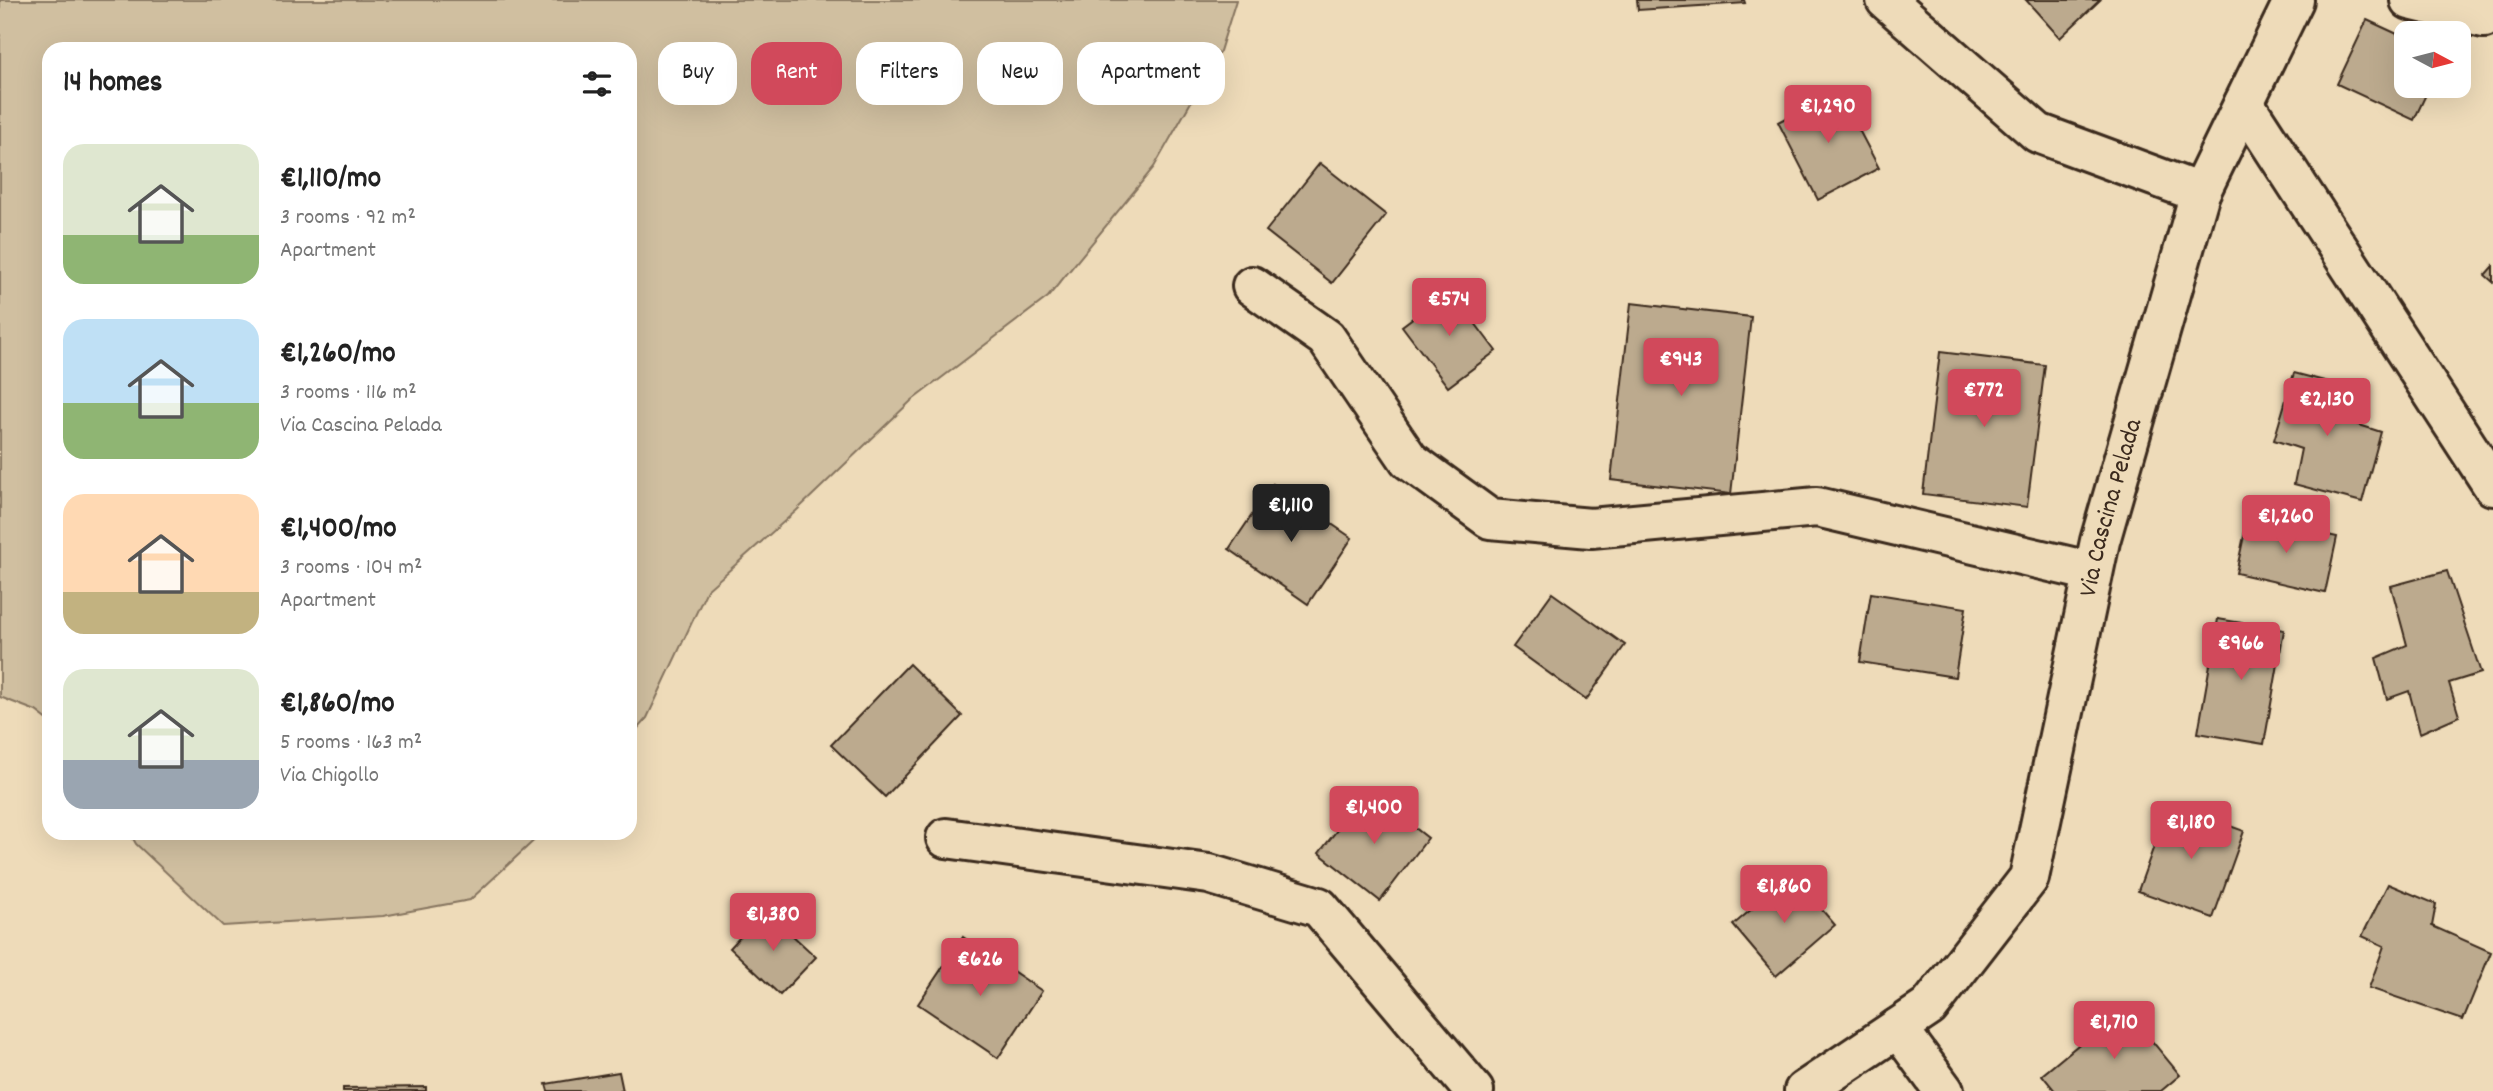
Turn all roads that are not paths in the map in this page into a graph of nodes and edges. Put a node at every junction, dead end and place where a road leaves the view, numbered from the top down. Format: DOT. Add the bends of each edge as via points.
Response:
graph roads {
  1 [pos="1886,0"];
  2 [pos="2294,0"];
  3 [pos="2410,0"];
  4 [pos="2493,9"];
  5 [pos="2244,103"];
  6 [pos="2200,192"];
  7 [pos="1252,286"];
  8 [pos="2493,486"];
  9 [pos="2093,572"];
  10 [pos="946,838"];
  11 [pos="1898,1028"];
  12 [pos="1474,1091"];
  13 [pos="1804,1091"];
  14 [pos="1944,1091"];
  1 -- 6 [label="street" via="2038,133"];
  2 -- 5 [label="street, Via Cascina Pelada"];
  3 -- 4 [label="street" via="2484,18"];
  5 -- 6 [label="street, Via Cascina Pelada"];
  5 -- 8 [label="street"];
  6 -- 9 [label="street, Via Cascina Pelada"];
  7 -- 9 [label="street" via="1326,338 1409,460 1490,519 1591,528 1816,507"];
  9 -- 11 [label="street, Via Cascina Pelada" via="2029,877 1929,1007"];
  10 -- 12 [label="street" via="1209,874 1319,907"];
  11 -- 13 [label="street, Via Cascina Pelada"];
  11 -- 14 [label="street"];
}
